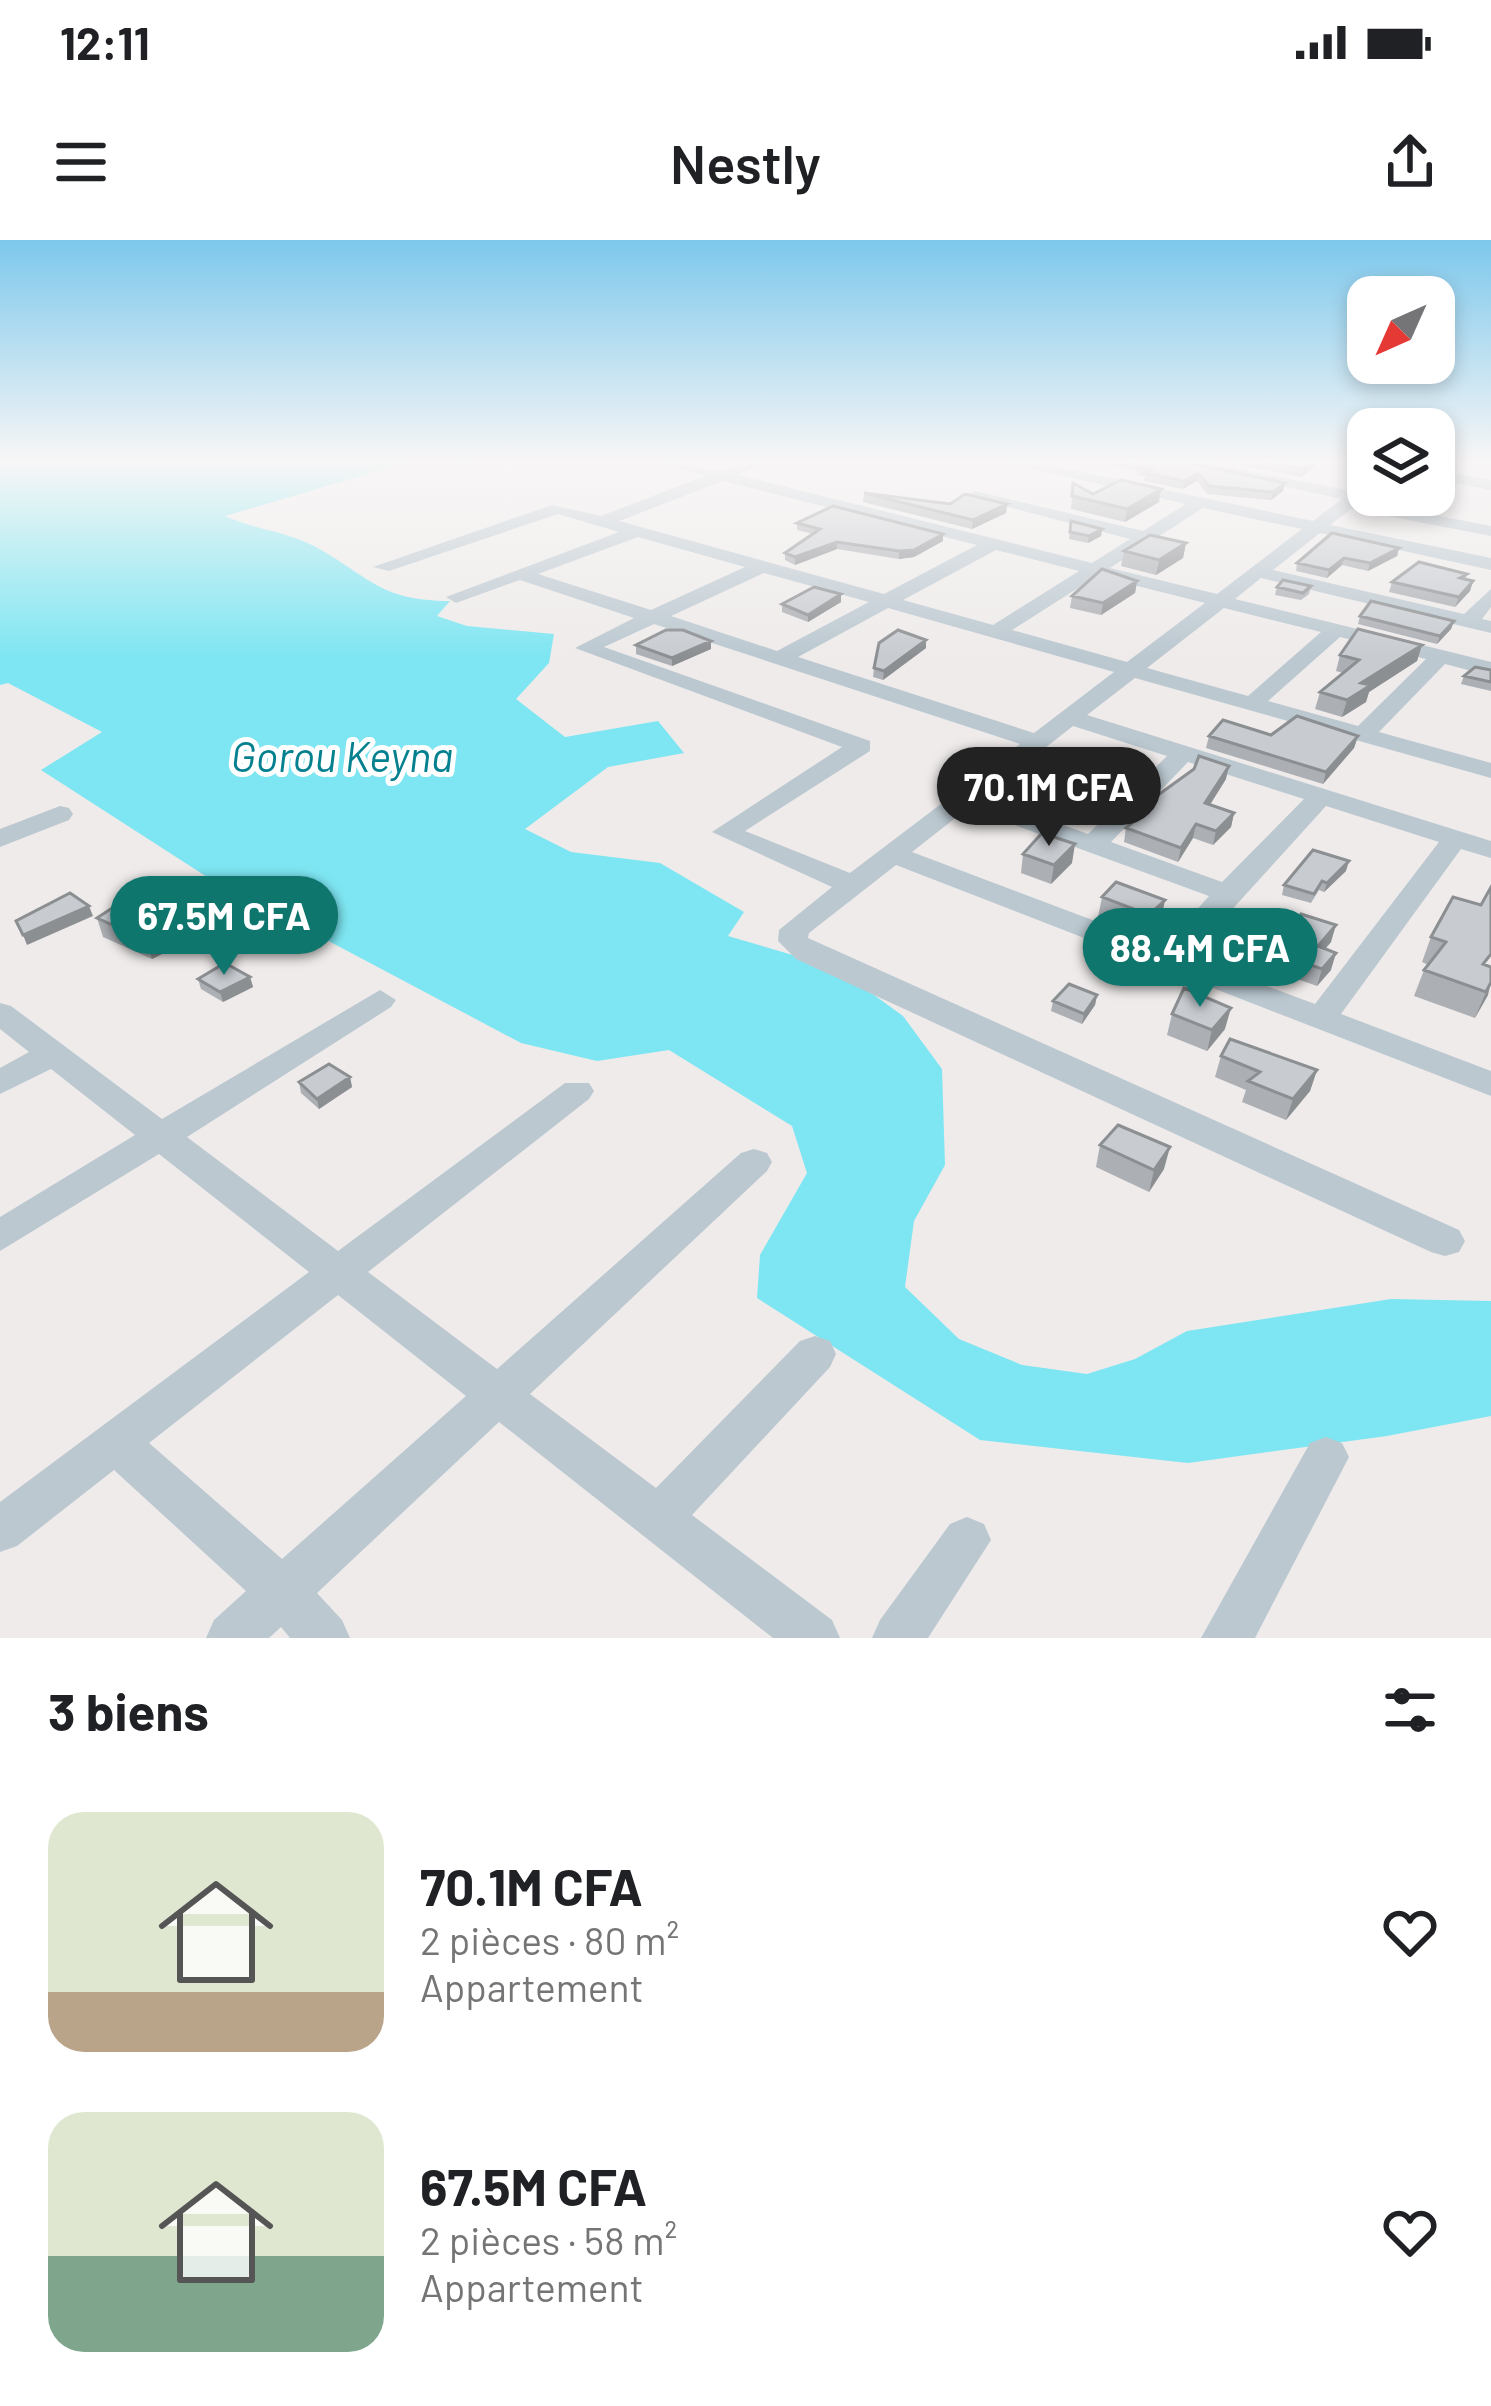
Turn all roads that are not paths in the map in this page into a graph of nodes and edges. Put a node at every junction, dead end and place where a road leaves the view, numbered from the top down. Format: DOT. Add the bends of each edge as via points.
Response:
graph roads {
  1 [pos="504,526"];
  2 [pos="621,526"];
  3 [pos="923,526"];
  4 [pos="1101,526"];
  5 [pos="1162,526"];
  6 [pos="1313,526"];
  7 [pos="1317,527"];
  8 [pos="638,531"];
  9 [pos="1145,537"];
  10 [pos="993,544"];
  11 [pos="1491,564"];
  12 [pos="763,566"];
  13 [pos="382,567"];
  14 [pos="1095,569"];
  15 [pos="1258,572"];
  16 [pos="519,574"];
  17 [pos="1491,596"];
  18 [pos="456,597"];
  19 [pos="886,601"];
  20 [pos="1221,601"];
  21 [pos="651,618"];
  22 [pos="1468,622"];
  23 [pos="1491,627"];
  24 [pos="1336,630"];
  25 [pos="995,632"];
  26 [pos="1441,656"];
  27 [pos="778,659"];
  28 [pos="1491,669"];
  29 [pos="1132,670"];
  30 [pos="1252,704"];
  31 [pos="1070,717"];
  32 [pos="1363,735"];
  33 [pos="1038,742"];
  34 [pos="1184,753"];
  35 [pos="1491,771"];
  36 [pos="1321,796"];
  37 [pos="965,798"];
  38 [pos="59,814"];
  39 [pos="0,839"];
  40 [pos="1455,839"];
  41 [pos="1093,844"];
  42 [pos="1491,850"];
  43 [pos="893,854"];
  44 [pos="853,885"];
  45 [pos="1227,892"];
  46 [pos="1169,961"];
  47 [pos="380,1000"];
  48 [pos="0,1013"];
  49 [pos="1321,1019"];
  50 [pos="52,1054"];
  51 [pos="0,1082"];
  52 [pos="1491,1084"];
  53 [pos="577,1091"];
  54 [pos="160,1136"];
  55 [pos="754,1162"];
  56 [pos="0,1236"];
  57 [pos="1445,1240"];
  58 [pos="338,1273"];
  59 [pos="815,1354"];
  60 [pos="498,1396"];
  61 [pos="115,1442"];
  62 [pos="1326,1457"];
  63 [pos="658,1519"];
  64 [pos="0,1530"];
  65 [pos="967,1540"];
  66 [pos="283,1592"];
  67 [pos="232,1638"];
  68 [pos="324,1638"];
  69 [pos="814,1638"];
  70 [pos="898,1638"];
  71 [pos="1227,1638"];
  1 -- 13 [label="street"];
  2 -- 8 [label="street"];
  3 -- 10 [label="street"];
  4 -- 9 [label="street"];
  5 -- 9 [label="street"];
  6 -- 7 [label="street"];
  7 -- 11 [label="street"];
  7 -- 15 [label="street"];
  8 -- 12 [label="street"];
  8 -- 16 [label="street"];
  9 -- 14 [label="street"];
  10 -- 14 [label="street"];
  10 -- 19 [label="street"];
  12 -- 19 [label="street"];
  12 -- 21 [label="street"];
  14 -- 20 [label="street"];
  14 -- 25 [label="street"];
  15 -- 20 [label="street"];
  15 -- 22 [label="street"];
  16 -- 18 [label="street"];
  16 -- 21 [label="street"];
  17 -- 22 [label="street"];
  19 -- 25 [label="street"];
  19 -- 27 [label="street"];
  20 -- 24 [label="street"];
  20 -- 29 [label="street"];
  21 -- 27 [label="street"];
  21 -- 44 [label="street" via="586,648 861,746 724,832"];
  22 -- 23 [label="street"];
  24 -- 26 [label="street"];
  24 -- 30 [label="street"];
  25 -- 29 [label="street"];
  26 -- 28 [label="street"];
  26 -- 32 [label="street"];
  27 -- 33 [label="street"];
  29 -- 30 [label="street"];
  29 -- 31 [label="street"];
  30 -- 32 [label="street"];
  31 -- 33 [label="street"];
  31 -- 34 [label="street"];
  32 -- 35 [label="street"];
  33 -- 37 [label="street"];
  34 -- 36 [label="street"];
  34 -- 41 [label="street"];
  36 -- 40 [label="street"];
  36 -- 45 [label="street"];
  37 -- 41 [label="street"];
  37 -- 43 [label="street"];
  38 -- 39 [label="street"];
  40 -- 42 [label="street"];
  40 -- 49 [label="street"];
  41 -- 45 [label="street"];
  43 -- 44 [label="street"];
  43 -- 46 [label="street"];
  44 -- 57 [label="street" via="794,930 793,941 807,953"];
  45 -- 46 [label="street"];
  46 -- 49 [label="street"];
  47 -- 54 [label="street"];
  48 -- 50 [label="street"];
  49 -- 52 [label="street"];
  50 -- 51 [label="street"];
  50 -- 54 [label="street"];
  53 -- 58 [label="street"];
  54 -- 56 [label="street"];
  54 -- 58 [label="street"];
  55 -- 60 [label="street"];
  58 -- 60 [label="street"];
  58 -- 61 [label="street"];
  59 -- 63 [label="street"];
  60 -- 63 [label="street"];
  60 -- 66 [label="street"];
  61 -- 64 [label="street"];
  61 -- 66 [label="street"];
  62 -- 71 [label="street"];
  63 -- 69 [label="street"];
  65 -- 70 [label="street"];
  66 -- 67 [label="street"];
  66 -- 68 [label="street"];
}
